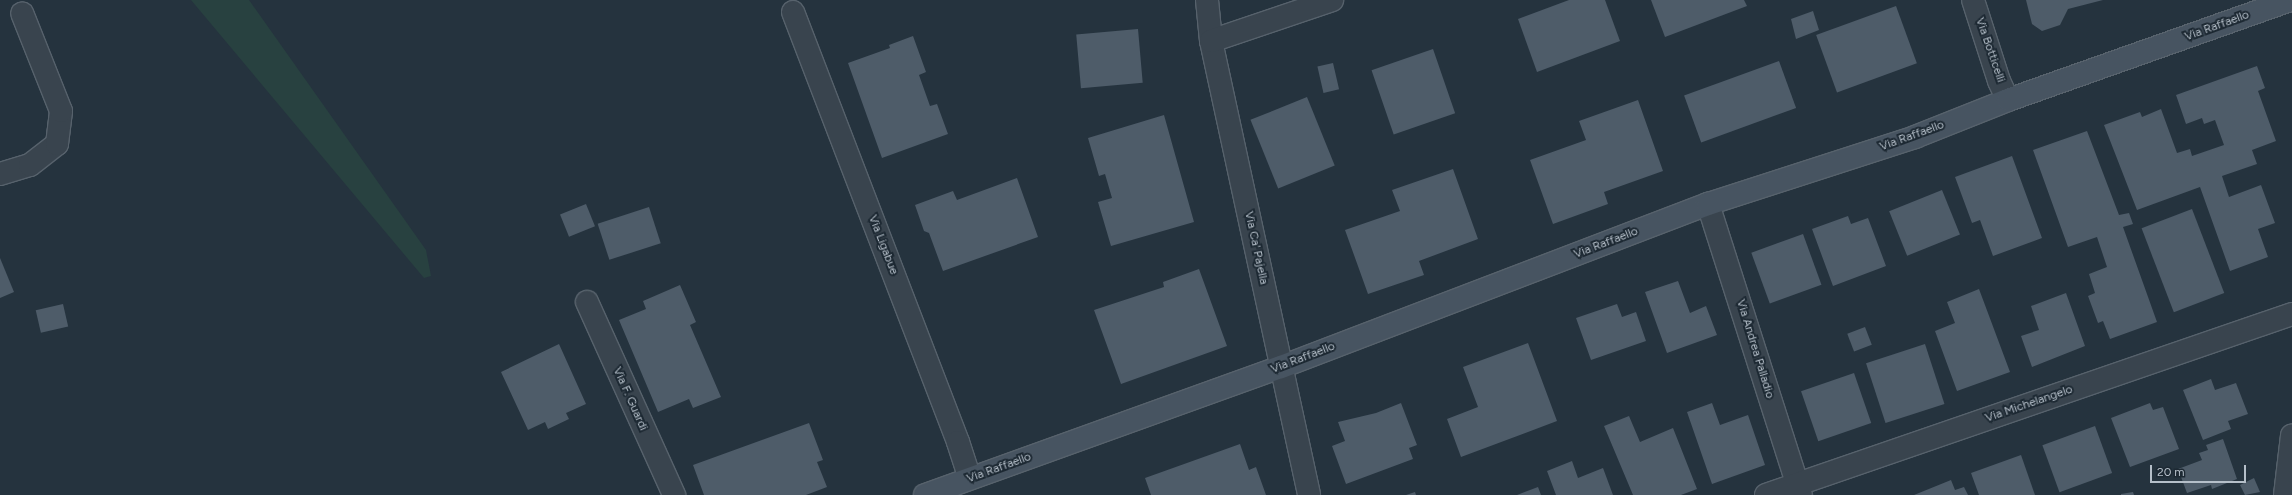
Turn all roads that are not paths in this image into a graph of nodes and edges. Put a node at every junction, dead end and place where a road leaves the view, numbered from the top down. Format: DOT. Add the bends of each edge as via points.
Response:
graph roads {
  1 [pos="1207,0"];
  2 [pos="1332,0"];
  3 [pos="1973,0"];
  4 [pos="2290,0"];
  5 [pos="793,12"];
  6 [pos="22,13"];
  7 [pos="1211,41"];
  8 [pos="2008,100"];
  9 [pos="0,174"];
  10 [pos="1708,204"];
  11 [pos="587,302"];
  12 [pos="2292,314"];
  13 [pos="1281,367"];
  14 [pos="2292,435"];
  15 [pos="970,478"];
  16 [pos="1799,489"];
  17 [pos="674,495"];
  18 [pos="925,495"];
  19 [pos="1309,495"];
  20 [pos="1766,495"];
  21 [pos="2286,495"];
  1 -- 7 [label="street, Via Ca' Pajella"];
  2 -- 7 [label="street"];
  3 -- 8 [label="street, Via Botticelli" via="1999,81"];
  4 -- 8 [label="main road, Via Raffaello"];
  5 -- 15 [label="street, Via Ligabue"];
  6 -- 9 [label="street" via="61,111 56,144 30,165"];
  7 -- 13 [label="street, Via Ca' Pajella"];
  8 -- 10 [label="main road, Via Raffaello" via="1915,137"];
  10 -- 13 [label="main road, Via Raffaello"];
  10 -- 16 [label="street, Via Andrea Palladio"];
  11 -- 17 [label="street, Via F. Guardi"];
  12 -- 16 [label="street, Via Michelangelo"];
  13 -- 15 [label="main road, Via Raffaello"];
  13 -- 19 [label="street, Via Ca' Pajella"];
  14 -- 21 [label="street"];
  15 -- 18 [label="main road, Via Raffaello"];
  16 -- 20 [label="street, Via Michelangelo"];
}
